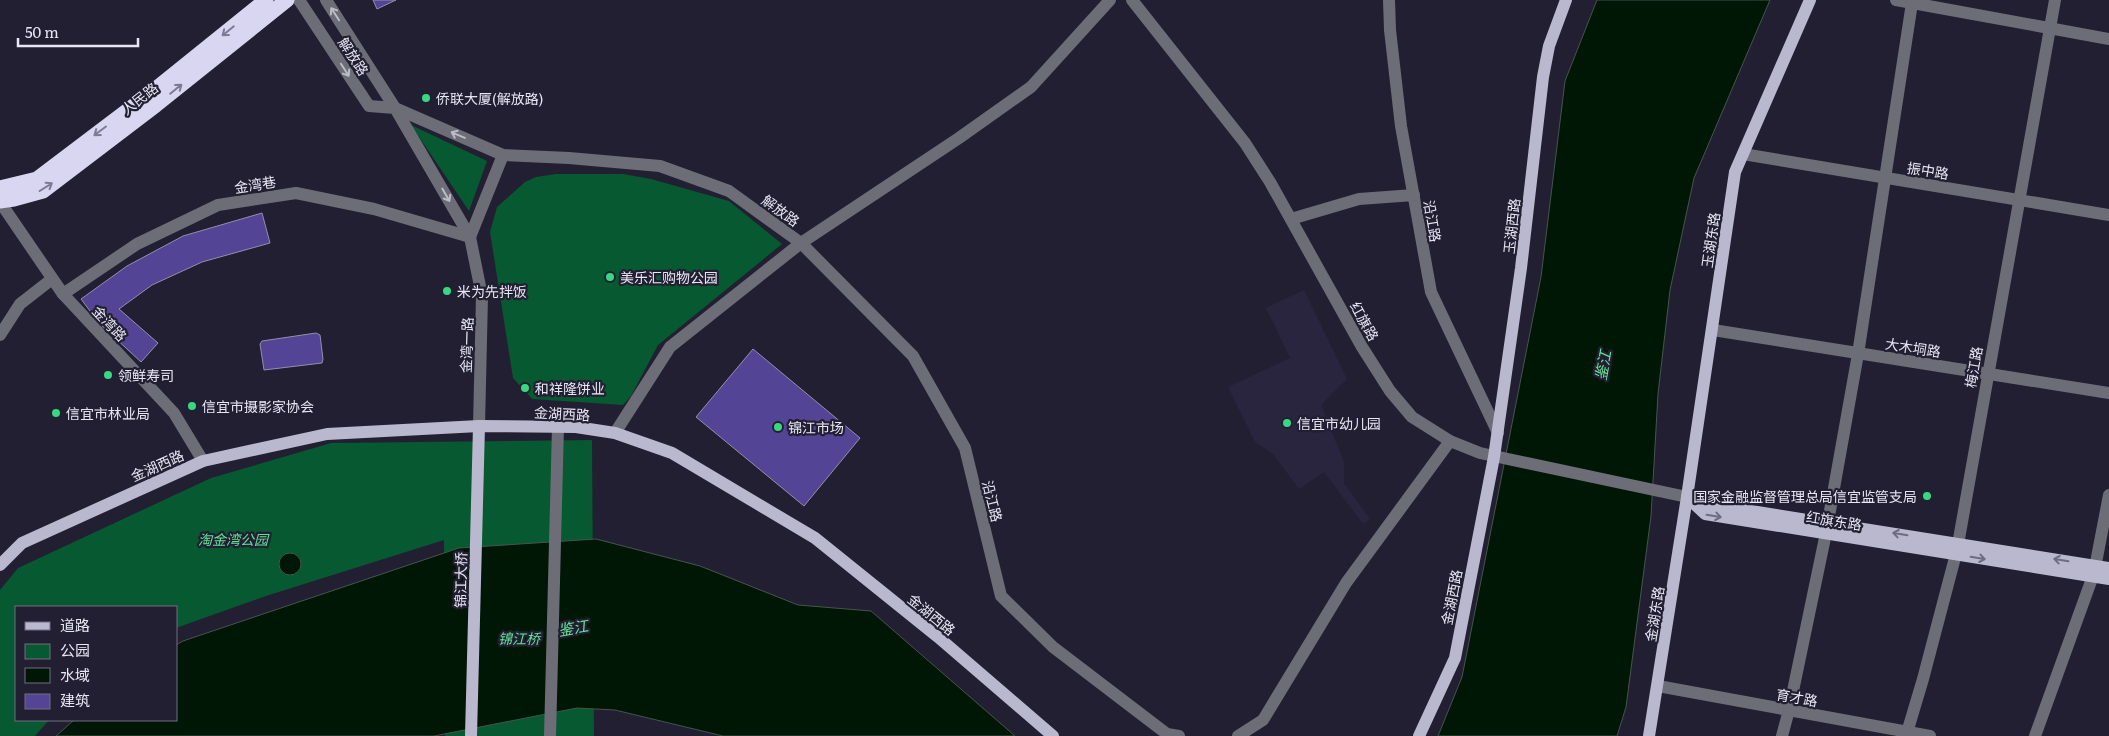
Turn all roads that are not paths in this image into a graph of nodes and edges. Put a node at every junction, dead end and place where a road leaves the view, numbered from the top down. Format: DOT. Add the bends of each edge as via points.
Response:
graph roads {
  1 [pos="266,0"];
  2 [pos="287,0"];
  3 [pos="300,0"];
  4 [pos="326,0"];
  5 [pos="1110,0"];
  6 [pos="1132,0"];
  7 [pos="1389,0"];
  8 [pos="1566,0"];
  9 [pos="1810,0"];
  10 [pos="1896,0"];
  11 [pos="2055,0"];
  12 [pos="1912,3"];
  13 [pos="2049,28"];
  14 [pos="2109,38"];
  15 [pos="395,108"];
  16 [pos="1743,154"];
  17 [pos="503,155"];
  18 [pos="1885,178"];
  19 [pos="0,188"];
  20 [pos="1414,195"];
  21 [pos="2018,200"];
  22 [pos="0,201"];
  23 [pos="2109,215"];
  24 [pos="1291,219"];
  25 [pos="470,237"];
  26 [pos="801,243"];
  27 [pos="52,279"];
  28 [pos="63,294"];
  29 [pos="1713,330"];
  30 [pos="0,335"];
  31 [pos="1858,354"];
  32 [pos="1987,374"];
  33 [pos="2109,393"];
  34 [pos="479,426"];
  35 [pos="558,426"];
  36 [pos="615,433"];
  37 [pos="1498,433"];
  38 [pos="1450,441"];
  39 [pos="1494,457"];
  40 [pos="203,461"];
  41 [pos="2109,495"];
  42 [pos="1687,497"];
  43 [pos="1827,528"];
  44 [pos="1957,549"];
  45 [pos="1,559"];
  46 [pos="2109,568"];
  47 [pos="2094,571"];
  48 [pos="2109,579"];
  49 [pos="1658,686"];
  50 [pos="1789,710"];
  51 [pos="1906,734"];
  52 [pos="471,736"];
  53 [pos="550,736"];
  54 [pos="1053,736"];
  55 [pos="1179,736"];
  56 [pos="1238,736"];
  57 [pos="1420,736"];
  58 [pos="1649,736"];
  59 [pos="1782,736"];
  60 [pos="1930,736"];
  61 [pos="2035,736"];
  1 -- 19 [label="highway, 人民路, one-way" via="37,179"];
  22 -- 2 [label="highway, 人民路, one-way" via="43,191"];
  3 -- 15 [label="street, 解放路, one-way" via="369,106"];
  15 -- 4 [label="street, 解放路, one-way"];
  5 -- 26 [label="street, 解放路" via="1031,87"];
  6 -- 24 [label="street, 红旗路" via="1245,143"];
  7 -- 20 [label="street, 沿江路" via="1400,116"];
  8 -- 37 [label="main road, 玉湖西路" via="1549,46 1543,77 1522,268"];
  9 -- 16 [label="main road, 玉湖东路"];
  10 -- 12 [label="street"];
  11 -- 13 [label="street, 梅江路"];
  12 -- 13 [label="street"];
  12 -- 18 [label="street"];
  13 -- 14 [label="street"];
  13 -- 21 [label="street, 梅江路"];
  17 -- 15 [label="street, 解放路, one-way"];
  15 -- 25 [label="street, one-way"];
  16 -- 18 [label="street, 振中路"];
  16 -- 29 [label="main road, 玉湖东路" via="1735,172"];
  17 -- 25 [label="street"];
  17 -- 26 [label="street, 解放路" via="660,166 729,190"];
  18 -- 21 [label="street, 振中路"];
  18 -- 31 [label="street"];
  20 -- 24 [label="street" via="1358,199"];
  20 -- 37 [label="street, 沿江路" via="1431,292"];
  21 -- 23 [label="street, 振中路"];
  21 -- 32 [label="street, 梅江路"];
  22 -- 27 [label="street, 金湾路"];
  24 -- 38 [label="street, 红旗路" via="1390,391 1412,417"];
  25 -- 28 [label="street, 金湾巷" via="374,209 296,193 218,205 137,244"];
  25 -- 34 [label="street, 金湾一路" via="482,296"];
  26 -- 36 [label="street" via="670,347"];
  26 -- 55 [label="street, 沿江路" via="913,356 933,391 965,448 1001,596 1053,647 1167,734"];
  27 -- 28 [label="street, 金湾路"];
  27 -- 30 [label="street" via="20,304"];
  28 -- 40 [label="street, 金湾路" via="174,412"];
  29 -- 31 [label="street, 大木垌路"];
  29 -- 42 [label="main road, 玉湖东路"];
  31 -- 32 [label="street, 大木垌路"];
  31 -- 43 [label="street"];
  32 -- 33 [label="street, 大木垌路"];
  32 -- 44 [label="street, 梅江路"];
  34 -- 35 [label="main road, 金湖西路"];
  34 -- 40 [label="main road, 金湖西路" via="327,434"];
  34 -- 52 [label="main road, 锦江大桥"];
  35 -- 36 [label="main road, 金湖西路"];
  35 -- 53 [label="street"];
  36 -- 54 [label="main road, 金湖西路" via="672,453 815,538 938,637"];
  37 -- 39 [label="main road, 玉湖西路"];
  38 -- 39 [label="street, 红旗路"];
  38 -- 56 [label="street" via="1346,583 1263,720"];
  39 -- 42 [label="street, 红旗路"];
  39 -- 57 [label="main road, 金湖西路" via="1454,658"];
  40 -- 45 [label="main road, 金湖西路" via="22,543"];
  41 -- 47 [label="street"];
  42 -- 43 [label="main road, 红旗东路" via="1707,504"];
  42 -- 49 [label="main road, 金湖东路"];
  43 -- 44 [label="main road, 红旗东路"];
  43 -- 50 [label="street"];
  44 -- 47 [label="main road, 红旗东路"];
  44 -- 51 [label="street, 梅江路"];
  46 -- 47 [label="main road, 红旗东路"];
  47 -- 48 [label="main road, 红旗东路"];
  47 -- 61 [label="street"];
  49 -- 50 [label="street, 育才路"];
  49 -- 58 [label="main road, 金湖东路"];
  50 -- 51 [label="street, 育才路"];
  50 -- 59 [label="street"];
  51 -- 60 [label="street, 育才路"];
}
